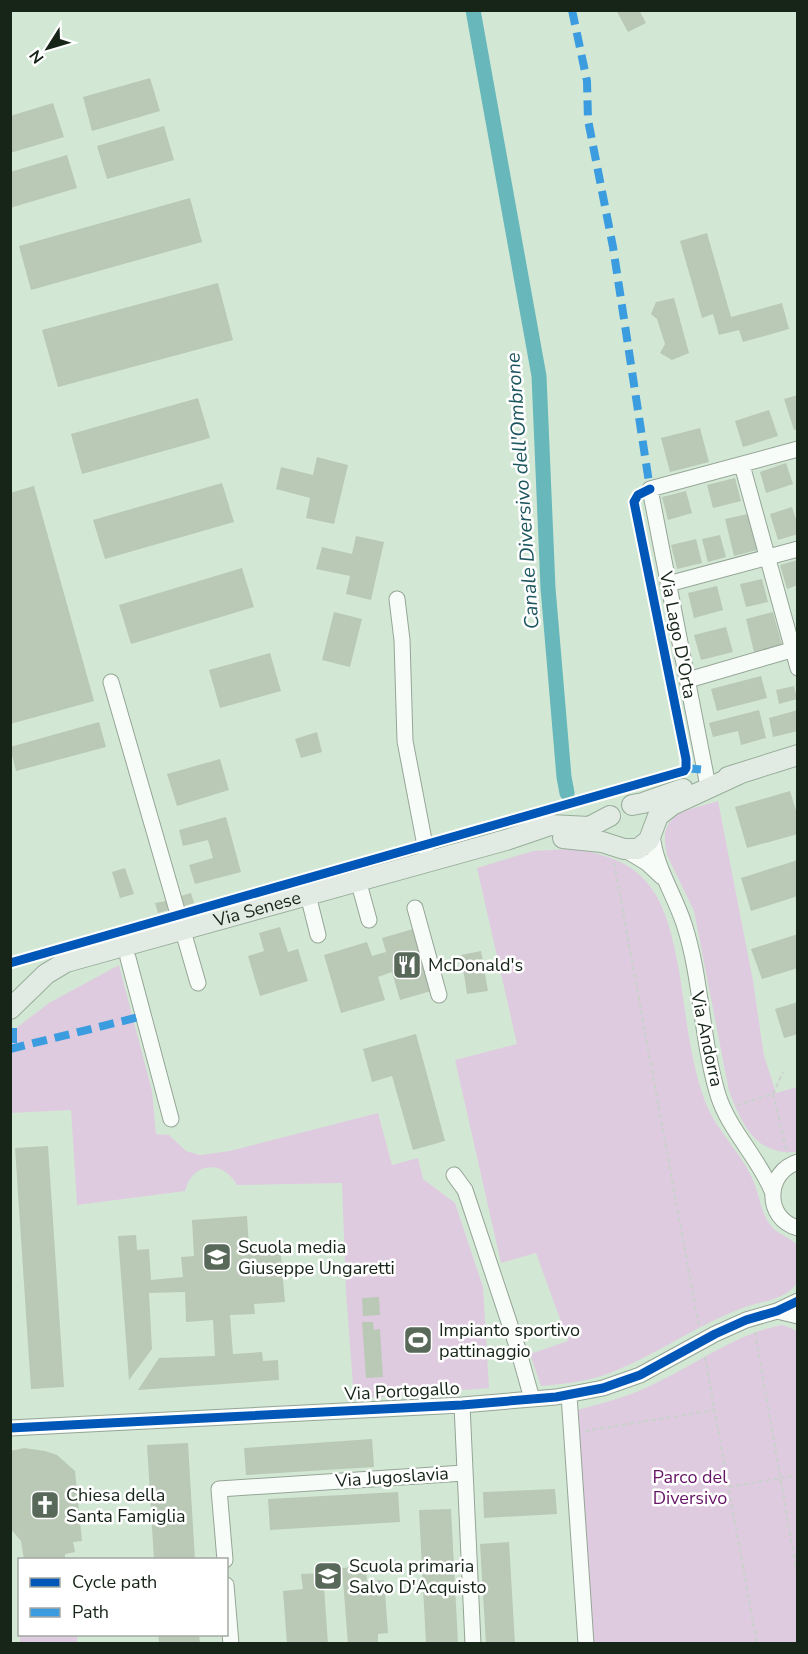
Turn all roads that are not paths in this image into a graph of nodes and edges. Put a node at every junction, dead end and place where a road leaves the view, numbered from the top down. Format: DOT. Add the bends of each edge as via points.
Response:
graph roads {
  1 [pos="798,449"];
  2 [pos="742,465"];
  3 [pos="798,549"];
  4 [pos="767,557"];
  5 [pos="668,584"];
  6 [pos="397,599"];
  7 [pos="795,649"];
  8 [pos="798,668"];
  9 [pos="688,680"];
  10 [pos="111,682"];
  11 [pos="798,755"];
  12 [pos="739,774"];
  13 [pos="707,781"];
  14 [pos="632,805"];
  15 [pos="610,816"];
  16 [pos="652,830"];
  17 [pos="506,840"];
  18 [pos="618,850"];
  19 [pos="428,861"];
  20 [pos="664,879"];
  21 [pos="358,880"];
  22 [pos="308,895"];
  23 [pos="415,908"];
  24 [pos="369,920"];
  25 [pos="181,930"];
  26 [pos="318,935"];
  27 [pos="128,957"];
  28 [pos="198,983"];
  29 [pos="439,995"];
  30 [pos="13,1004"];
  31 [pos="171,1119"];
  32 [pos="793,1159"];
  33 [pos="454,1175"];
  34 [pos="772,1191"];
  35 [pos="796,1229"];
  36 [pos="798,1300"];
  37 [pos="777,1311"];
  38 [pos="798,1317"];
  39 [pos="569,1395"];
  40 [pos="532,1399"];
  41 [pos="462,1405"];
  42 [pos="10,1428"];
  43 [pos="464,1473"];
  44 [pos="225,1558"];
  45 [pos="228,1609"];
  46 [pos="231,1644"];
  47 [pos="473,1644"];
  48 [pos="586,1644"];
  1 -- 2 [label="street"];
  2 -- 4 [label="street"];
  2 -- 5 [label="street, Via Lago D'Orta" via="650,489"];
  3 -- 4 [label="street"];
  4 -- 5 [label="street"];
  4 -- 7 [label="street"];
  5 -- 9 [label="street, Via Lago D'Orta"];
  6 -- 19 [label="street" via="405,741"];
  7 -- 8 [label="street"];
  7 -- 9 [label="street"];
  9 -- 13 [label="street, Via Lago D'Orta"];
  10 -- 25 [label="street"];
  11 -- 12 [label="main road, Via Senese"];
  12 -- 13 [label="main road, Via Senese"];
  12 -- 16 [label="main road, Via Senese" via="672,804 658,816"];
  13 -- 14 [label="main road, Via Senese"];
  14 -- 15 [label="main road, Via Senese" via="621,807"];
  14 -- 16 [label="main road" via="647,813"];
  15 -- 17 [label="main road, Via Senese" via="589,826 550,825"];
  15 -- 18 [label="main road" via="607,831"];
  16 -- 18 [label="main road, Via Senese" via="644,846"];
  16 -- 20 [label="street, Via Andorra"];
  17 -- 18 [label="main road, Via Senese" via="580,839 602,842"];
  17 -- 19 [label="main road, Via Senese"];
  18 -- 20 [label="street, Via Andorra" via="635,854"];
  19 -- 21 [label="main road, Via Senese"];
  20 -- 34 [label="street, Via Andorra" via="684,925 718,1094"];
  21 -- 22 [label="main road, Via Senese"];
  21 -- 24 [label="street"];
  22 -- 25 [label="main road, Via Senese"];
  22 -- 26 [label="street"];
  23 -- 29 [label="street"];
  25 -- 28 [label="street"];
  25 -- 30 [label="main road, Via Senese" via="66,962 46,974"];
  27 -- 31 [label="street"];
  32 -- 34 [label="street"];
  33 -- 40 [label="street" via="465,1190"];
  34 -- 35 [label="street, Via Andorra" via="776,1212"];
  36 -- 37 [label="street, Via Portogallo"];
  37 -- 38 [label="street"];
  37 -- 39 [label="street, Via Portogallo" via="715,1334 640,1375"];
  39 -- 40 [label="street, Via Portogallo"];
  39 -- 48 [label="street"];
  40 -- 41 [label="street, Via Portogallo"];
  41 -- 42 [label="street, Via Portogallo"];
  41 -- 43 [label="street"];
  43 -- 44 [label="street, Via Jugoslavia" via="219,1489"];
  43 -- 47 [label="street, Via Jugoslavia"];
  45 -- 46 [label="street"];
}
